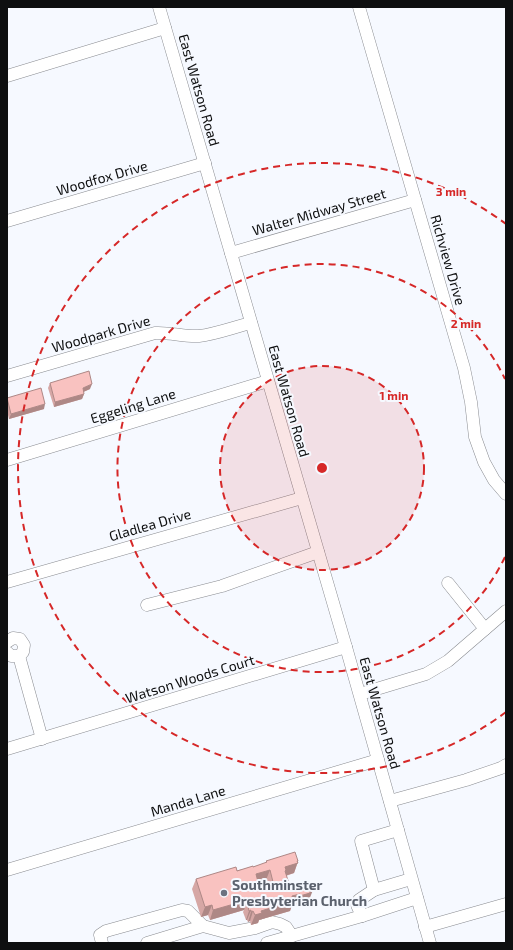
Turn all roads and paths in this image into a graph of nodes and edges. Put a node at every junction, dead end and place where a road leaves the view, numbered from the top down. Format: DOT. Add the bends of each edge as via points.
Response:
graph roads {
  1 [pos="159,7"];
  2 [pos="359,7"];
  3 [pos="165,28"];
  4 [pos="7,76"];
  5 [pos="204,163"];
  6 [pos="415,200"];
  7 [pos="7,221"];
  8 [pos="231,253"];
  9 [pos="251,323"];
  10 [pos="7,376"];
  11 [pos="268,381"];
  12 [pos="7,460"];
  13 [pos="506,494"];
  14 [pos="302,498"];
  15 [pos="318,552"];
  16 [pos="7,582"];
  17 [pos="448,583"];
  18 [pos="147,605"];
  19 [pos="506,611"];
  20 [pos="485,629"];
  21 [pos="7,642"];
  22 [pos="346,647"];
  23 [pos="7,652"];
  24 [pos="18,656"];
  25 [pos="360,694"];
  26 [pos="42,739"];
  27 [pos="7,749"];
  28 [pos="378,760"];
  29 [pos="506,765"];
  30 [pos="390,802"];
  31 [pos="398,830"];
  32 [pos="7,870"];
  33 [pos="411,879"];
  34 [pos="374,890"];
  35 [pos="417,898"];
  36 [pos="506,904"];
  37 [pos="362,916"];
  38 [pos="203,926"];
  39 [pos="425,927"];
  40 [pos="292,936"];
  41 [pos="101,939"];
  42 [pos="146,943"];
  43 [pos="267,943"];
  44 [pos="430,943"];
  1 -- 3 [label="street, East Watson Road"];
  2 -- 6 [label="street, Richview Drive"];
  3 -- 4 [label="street"];
  3 -- 5 [label="street, East Watson Road"];
  5 -- 7 [label="street, Woodfox Drive"];
  5 -- 8 [label="street, East Watson Road"];
  6 -- 8 [label="street, Walter Midway Street"];
  6 -- 13 [label="street, Richview Drive" via="464,368 475,437 484,462"];
  8 -- 9 [label="street, East Watson Road"];
  9 -- 10 [label="street, Woodpark Drive" via="199,336 155,333"];
  9 -- 11 [label="street, East Watson Road"];
  11 -- 12 [label="street, Eggeling Lane"];
  11 -- 14 [label="street, East Watson Road"];
  14 -- 15 [label="street, East Watson Road"];
  14 -- 16 [label="street, Gladlea Drive"];
  15 -- 18 [label="street" via="222,586"];
  15 -- 22 [label="street, East Watson Road"];
  17 -- 20 [label="street"];
  19 -- 20 [label="street"];
  20 -- 25 [label="street" via="448,661 426,674"];
  21 -- 24 [label="street" via="13,638 20,639 24,646 23,652"];
  22 -- 25 [label="street, East Watson Road"];
  22 -- 26 [label="street, Watson Woods Court"];
  23 -- 24 [label="street" via="11,656"];
  24 -- 26 [label="street"];
  25 -- 28 [label="street, East Watson Road"];
  26 -- 27 [label="street, Watson Woods Court"];
  28 -- 30 [label="street, East Watson Road"];
  28 -- 32 [label="street, Manda Lane"];
  29 -- 30 [label="street" via="466,780"];
  30 -- 31 [label="street, East Watson Road"];
  31 -- 33 [label="street, East Watson Road"];
  31 -- 34 [label="street" via="361,841"];
  33 -- 34 [label="street"];
  33 -- 35 [label="street, East Watson Road"];
  34 -- 37 [label="street" via="359,900 357,905"];
  35 -- 37 [label="street"];
  35 -- 39 [label="street, East Watson Road"];
  36 -- 39 [label="street"];
  37 -- 40 [label="street"];
  38 -- 40 [label="street" via="229,933 272,922 286,927"];
  38 -- 41 [label="street" via="188,912 182,910 106,931"];
  38 -- 42 [label="street"];
  39 -- 44 [label="street, East Watson Road"];
  40 -- 43 [label="street"];
}
